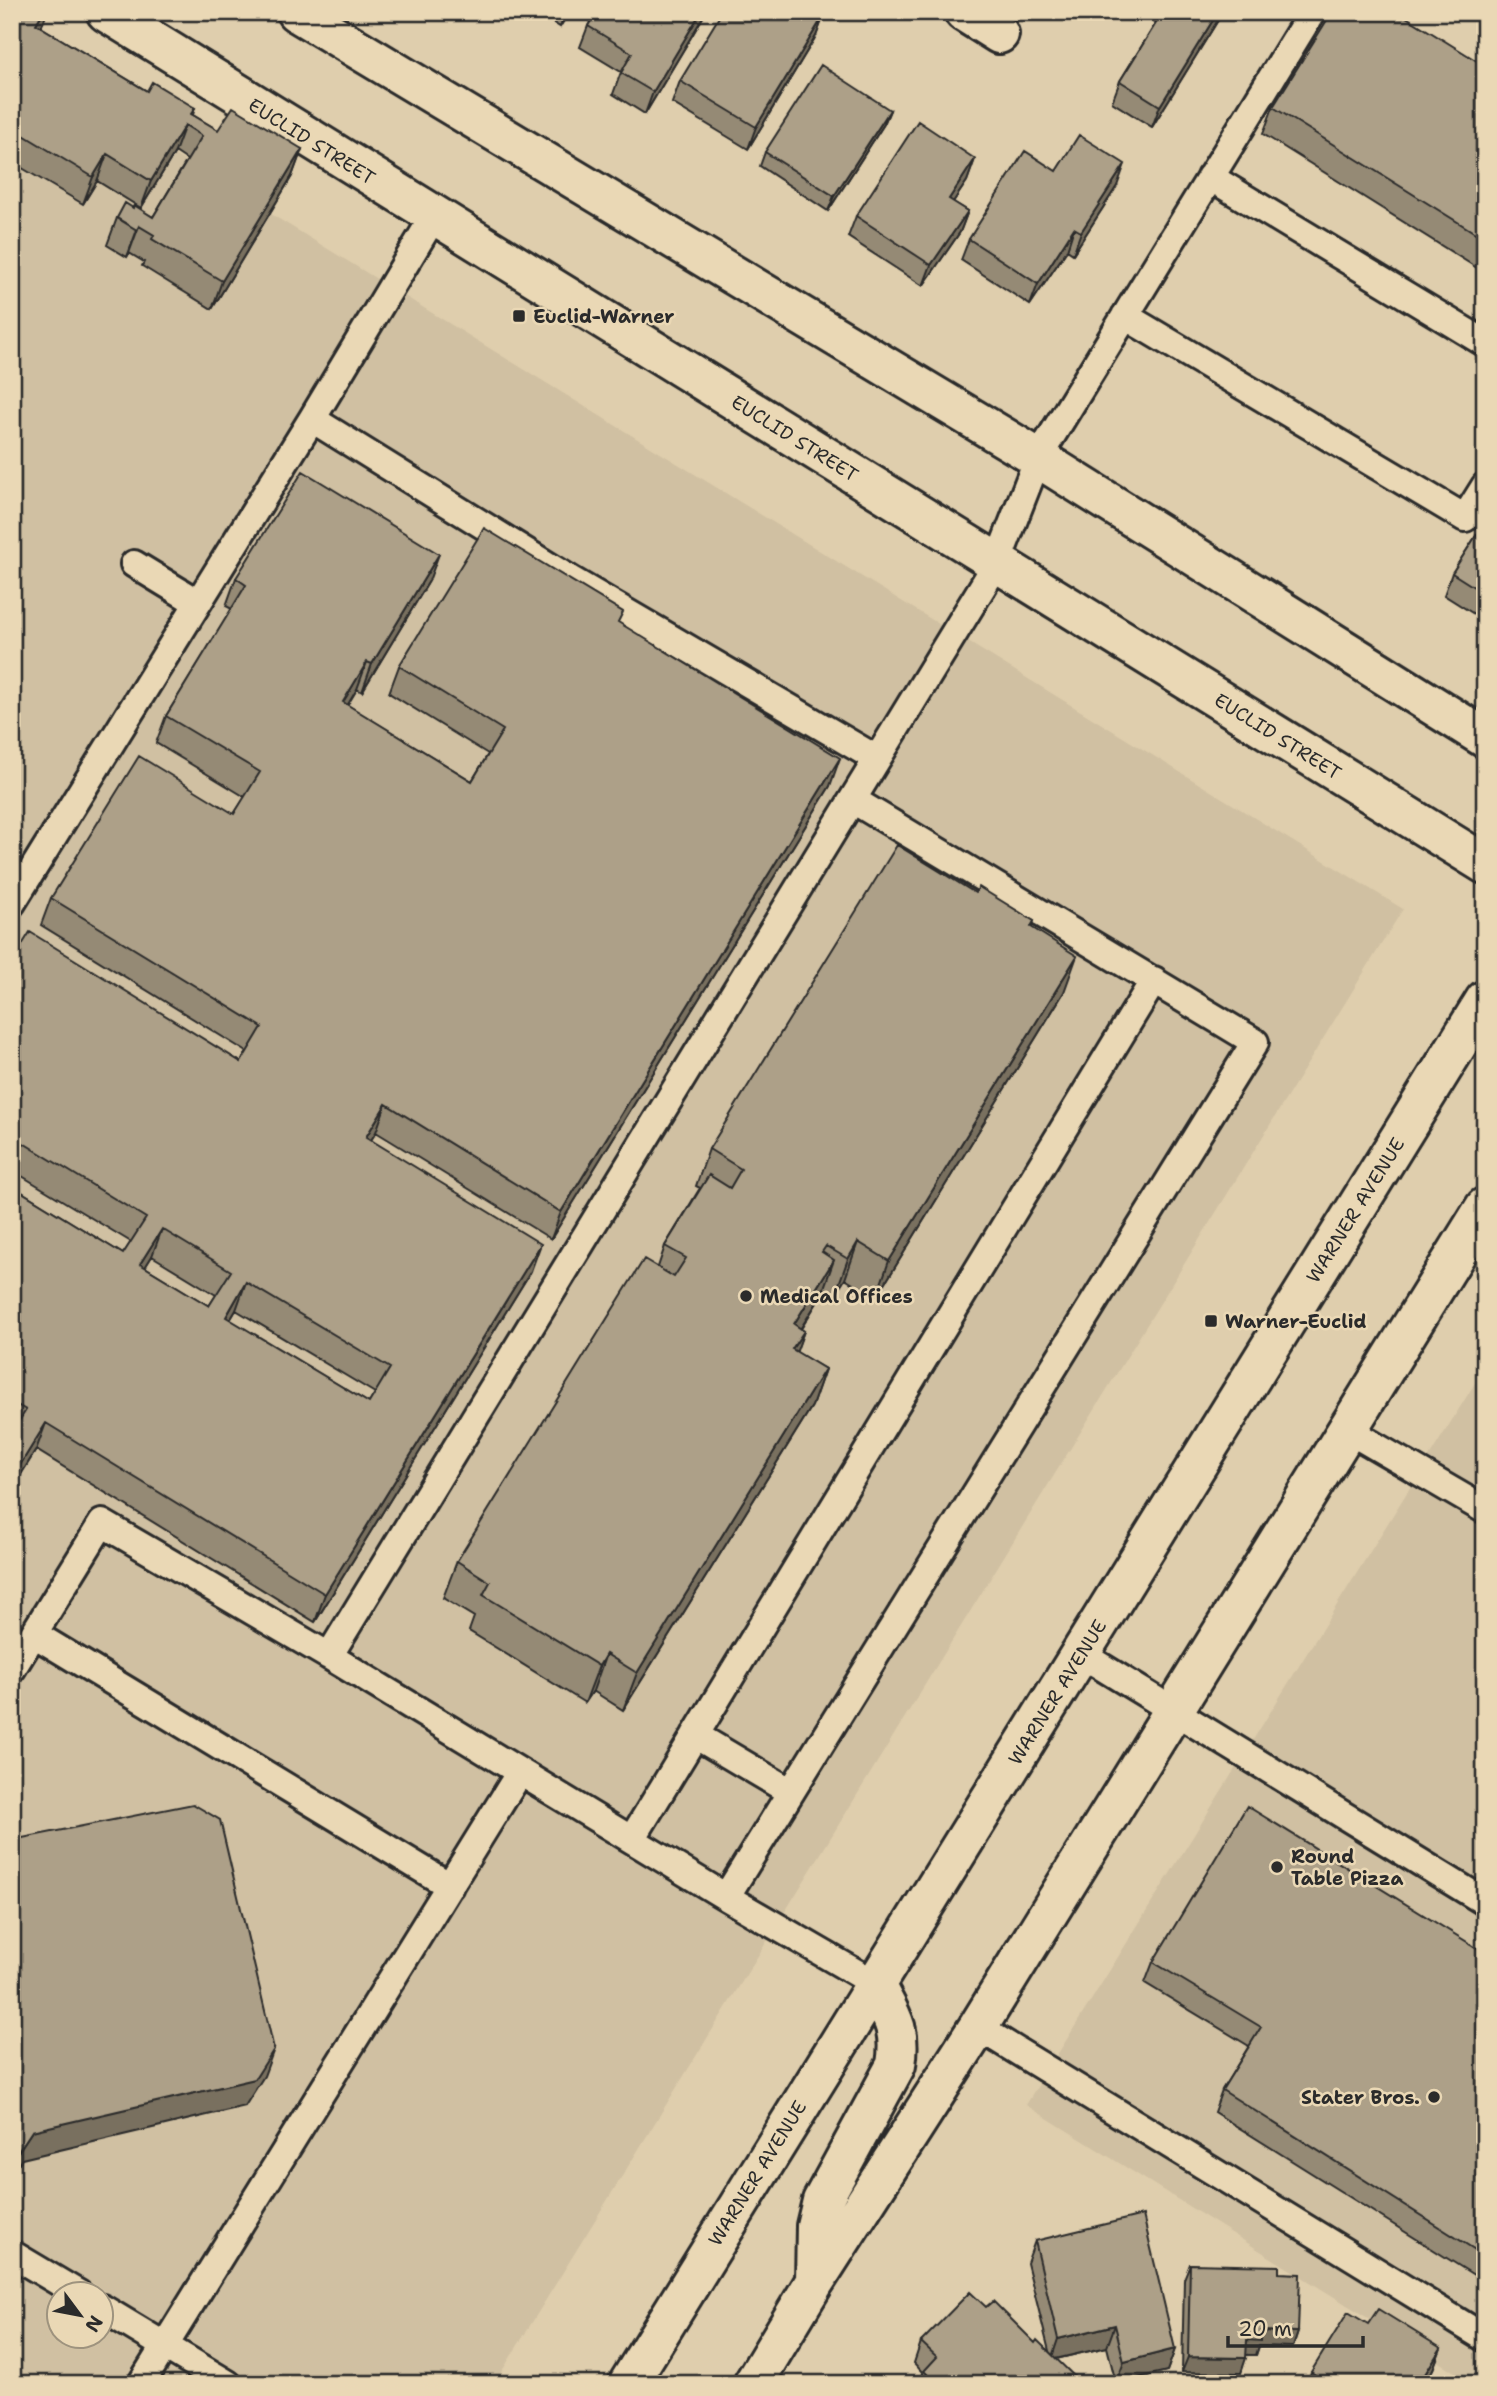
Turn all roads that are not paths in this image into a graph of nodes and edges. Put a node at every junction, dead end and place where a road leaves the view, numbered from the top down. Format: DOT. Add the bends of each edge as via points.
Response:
graph roads {
  1 [pos="106,12"];
  2 [pos="296,12"];
  3 [pos="964,12"];
  4 [pos="1312,12"];
  5 [pos="999,34"];
  6 [pos="1210,177"];
  7 [pos="434,216"];
  8 [pos="1125,316"];
  9 [pos="1485,343"];
  10 [pos="312,419"];
  11 [pos="1038,458"];
  12 [pos="1485,486"];
  13 [pos="997,563"];
  14 [pos="134,564"];
  15 [pos="198,603"];
  16 [pos="1485,738"];
  17 [pos="877,759"];
  18 [pos="853,800"];
  19 [pos="1485,864"];
  20 [pos="12,903"];
  21 [pos="1154,980"];
  22 [pos="1485,1000"];
  23 [pos="1482,1218"];
  24 [pos="1346,1429"];
  25 [pos="1485,1510"];
  26 [pos="34,1634"];
  27 [pos="1081,1654"];
  28 [pos="329,1656"];
  29 [pos="12,1669"];
  30 [pos="1174,1711"];
  31 [pos="695,1735"];
  32 [pos="520,1772"];
  33 [pos="791,1791"];
  34 [pos="632,1839"];
  35 [pos="450,1886"];
  36 [pos="726,1896"];
  37 [pos="1485,1902"];
  38 [pos="874,1983"];
  39 [pos="978,2027"];
  40 [pos="12,2254"];
  41 [pos="56,2280"];
  42 [pos="815,2281"];
  43 [pos="116,2317"];
  44 [pos="1485,2338"];
  45 [pos="164,2346"];
  46 [pos="141,2384"];
  47 [pos="228,2384"];
  48 [pos="628,2384"];
  49 [pos="753,2384"];
  1 -- 7 [label="main road, EUCLID STREET"];
  2 -- 11 [label="main road"];
  3 -- 5 [label="main road"];
  4 -- 6 [label="lane"];
  6 -- 8 [label="lane"];
  6 -- 9 [label="lane"];
  7 -- 10 [label="lane"];
  7 -- 13 [label="main road, EUCLID STREET"];
  8 -- 11 [label="lane"];
  8 -- 12 [label="lane" via="1465,518"];
  10 -- 15 [label="lane"];
  10 -- 17 [label="lane" via="573,581"];
  11 -- 13 [label="lane"];
  11 -- 16 [label="main road"];
  13 -- 17 [label="lane"];
  13 -- 19 [label="main road, EUCLID STREET"];
  14 -- 15 [label="lane"];
  15 -- 20 [label="lane"];
  17 -- 18 [label="lane"];
  18 -- 21 [label="lane"];
  18 -- 28 [label="lane"];
  21 -- 31 [label="lane"];
  21 -- 33 [label="lane" via="1255,1042"];
  22 -- 27 [label="main road, WARNER AVENUE"];
  23 -- 24 [label="main road"];
  24 -- 25 [label="lane"];
  24 -- 30 [label="main road"];
  26 -- 28 [label="lane" via="102,1524"];
  26 -- 29 [label="lane"];
  26 -- 35 [label="lane"];
  27 -- 30 [label="lane"];
  27 -- 38 [label="main road, WARNER AVENUE"];
  28 -- 32 [label="lane"];
  30 -- 37 [label="lane"];
  30 -- 39 [label="main road"];
  31 -- 33 [label="lane"];
  31 -- 34 [label="lane"];
  32 -- 34 [label="lane"];
  32 -- 35 [label="lane"];
  33 -- 36 [label="lane"];
  34 -- 36 [label="lane"];
  35 -- 45 [label="lane"];
  36 -- 38 [label="lane"];
  38 -- 42 [label="main road" via="898,2029 899,2045 895,2065 822,2201 816,2226"];
  38 -- 48 [label="main road, WARNER AVENUE"];
  39 -- 42 [label="main road"];
  39 -- 44 [label="lane"];
  40 -- 41 [label="lane"];
  42 -- 49 [label="main road"];
  43 -- 45 [label="lane"];
  45 -- 46 [label="lane"];
  45 -- 47 [label="lane"];
}
